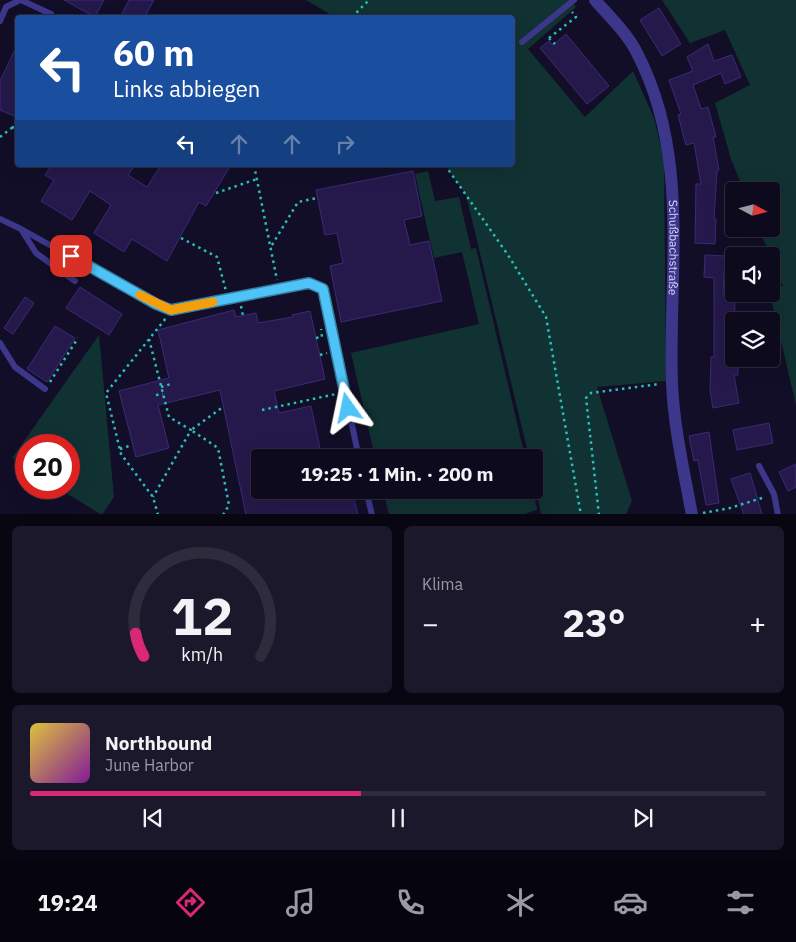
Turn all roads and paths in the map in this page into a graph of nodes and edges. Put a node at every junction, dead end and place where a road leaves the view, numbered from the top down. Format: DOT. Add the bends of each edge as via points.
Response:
graph roads {
  1 [pos="21,0"];
  2 [pos="369,0"];
  3 [pos="574,0"];
  4 [pos="595,0"];
  5 [pos="567,6"];
  6 [pos="50,15"];
  7 [pos="357,15"];
  8 [pos="0,21"];
  9 [pos="549,38"];
  10 [pos="522,42"];
  11 [pos="13,127"];
  12 [pos="0,137"];
  13 [pos="254,167"];
  14 [pos="446,167"];
  15 [pos="257,179"];
  16 [pos="216,192"];
  17 [pos="317,198"];
  18 [pos="0,219"];
  19 [pos="21,228"];
  20 [pos="181,238"];
  21 [pos="271,246"];
  22 [pos="75,281"];
  23 [pos="279,289"];
  24 [pos="228,299"];
  25 [pos="171,310"];
  26 [pos="325,328"];
  27 [pos="78,338"];
  28 [pos="149,338"];
  29 [pos="316,338"];
  30 [pos="0,343"];
  31 [pos="672,382"];
  32 [pos="171,384"];
  33 [pos="161,387"];
  34 [pos="45,390"];
  35 [pos="345,392"];
  36 [pos="163,394"];
  37 [pos="156,395"];
  38 [pos="223,407"];
  39 [pos="262,410"];
  40 [pos="191,430"];
  41 [pos="132,445"];
  42 [pos="120,449"];
  43 [pos="357,449"];
  44 [pos="759,466"];
  45 [pos="774,494"];
  46 [pos="153,497"];
  47 [pos="368,499"];
  48 [pos="717,511"];
  49 [pos="158,514"];
  50 [pos="223,514"];
  51 [pos="372,514"];
  52 [pos="581,514"];
  53 [pos="599,514"];
  54 [pos="692,514"];
  55 [pos="778,514"];
  1 -- 6 [label="lane"];
  1 -- 8 [label="lane" via="6,7"];
  2 -- 7 [label="path"];
  3 -- 5 [label="lane"];
  4 -- 31 [label="street, Schußbachstraße" via="637,52 657,101 670,154 673,193"];
  5 -- 9 [label="path" via="576,17"];
  5 -- 10 [label="lane"];
  11 -- 12 [label="path"];
  13 -- 15 [label="path"];
  14 -- 52 [label="path" via="508,255 546,317"];
  15 -- 16 [label="path"];
  15 -- 21 [label="path"];
  17 -- 21 [label="path" via="298,202"];
  18 -- 19 [label="lane"];
  19 -- 22 [label="lane" via="36,253"];
  19 -- 25 [label="lane"];
  20 -- 24 [label="path" via="217,258"];
  21 -- 23 [label="path"];
  23 -- 24 [label="lane"];
  23 -- 35 [label="lane" via="309,283 323,289"];
  24 -- 25 [label="lane"];
  25 -- 28 [label="path"];
  26 -- 29 [label="path" via="320,329 322,337"];
  27 -- 34 [label="path"];
  28 -- 33 [label="path"];
  28 -- 42 [label="path" via="106,393"];
  30 -- 34 [label="lane" via="15,367"];
  31 -- 53 [label="path" via="591,393 586,398"];
  31 -- 54 [label="street, Schußbachstraße" via="674,417"];
  32 -- 33 [label="path"];
  33 -- 36 [label="path"];
  35 -- 39 [label="path"];
  35 -- 43 [label="lane"];
  36 -- 37 [label="path"];
  36 -- 40 [label="path" via="169,417"];
  38 -- 40 [label="path"];
  40 -- 46 [label="path"];
  40 -- 50 [label="path" via="218,448 229,505"];
  41 -- 42 [label="path"];
  42 -- 46 [label="path"];
  44 -- 45 [label="lane"];
  45 -- 48 [label="path"];
  45 -- 55 [label="lane"];
  46 -- 49 [label="path"];
  47 -- 51 [label="lane"];
}
